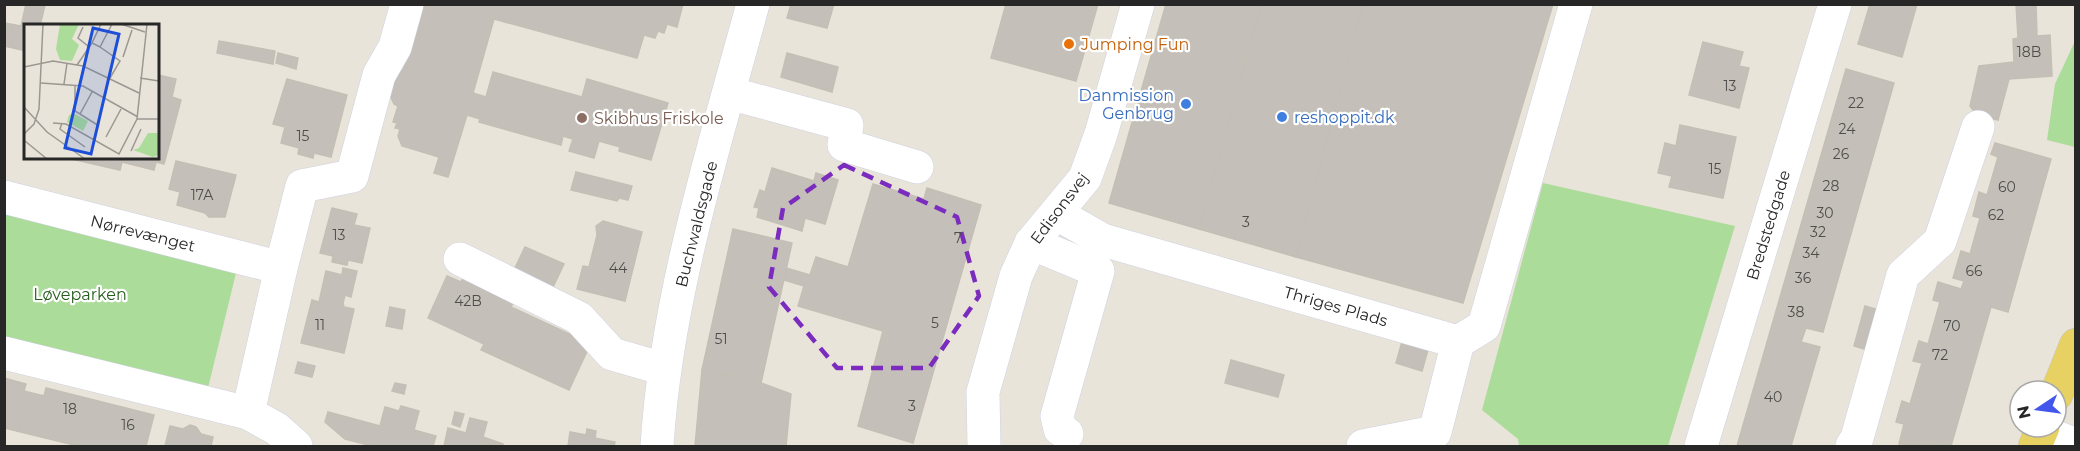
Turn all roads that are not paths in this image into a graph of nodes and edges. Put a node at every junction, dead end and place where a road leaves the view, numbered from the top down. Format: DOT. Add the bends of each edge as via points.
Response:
graph roads {
  1 [pos="407,4"];
  2 [pos="753,4"];
  3 [pos="1138,4"];
  4 [pos="1576,4"];
  5 [pos="1835,4"];
  6 [pos="729,93"];
  7 [pos="1978,127"];
  8 [pos="917,167"];
  9 [pos="4,197"];
  10 [pos="1057,214"];
  11 [pos="1031,243"];
  12 [pos="460,259"];
  13 [pos="281,268"];
  14 [pos="1458,342"];
  15 [pos="2076,345"];
  16 [pos="4,353"];
  17 [pos="664,369"];
  18 [pos="2067,379"];
  19 [pos="248,413"];
  20 [pos="1067,434"];
  21 [pos="2054,439"];
  22 [pos="2076,445"];
  23 [pos="296,447"];
  24 [pos="657,447"];
  25 [pos="984,447"];
  26 [pos="1363,447"];
  27 [pos="1701,447"];
  28 [pos="1852,447"];
  1 -- 13 [label="street" via="395,47 379,75 352,176 302,186"];
  2 -- 6 [label="street, Buchwaldsgade"];
  3 -- 10 [label="street, Edisonsvej" via="1085,178"];
  4 -- 14 [label="street" via="1484,326"];
  5 -- 27 [label="street, Bredstedgade"];
  6 -- 8 [label="street" via="848,125 844,145"];
  6 -- 17 [label="street, Buchwaldsgade" via="674,311"];
  7 -- 28 [label="street" via="1940,241 1903,274"];
  9 -- 13 [label="street, Nørrevænget"];
  10 -- 11 [label="street, Edisonsvej"];
  10 -- 14 [label="street, Thriges Plads" via="1103,240"];
  11 -- 20 [label="street" via="1098,271 1057,416 1060,429"];
  11 -- 25 [label="street, Edisonsvej" via="1016,276 982,392"];
  12 -- 17 [label="street" via="579,318 612,354"];
  13 -- 19 [label="street"];
  14 -- 26 [label="street" via="1435,432"];
  15 -- 18 [label="main road"];
  16 -- 19 [label="street"];
  17 -- 24 [label="street, Buchwaldsgade"];
  19 -- 23 [label="street" via="277,429"];
  21 -- 22 [label="street"];
}
